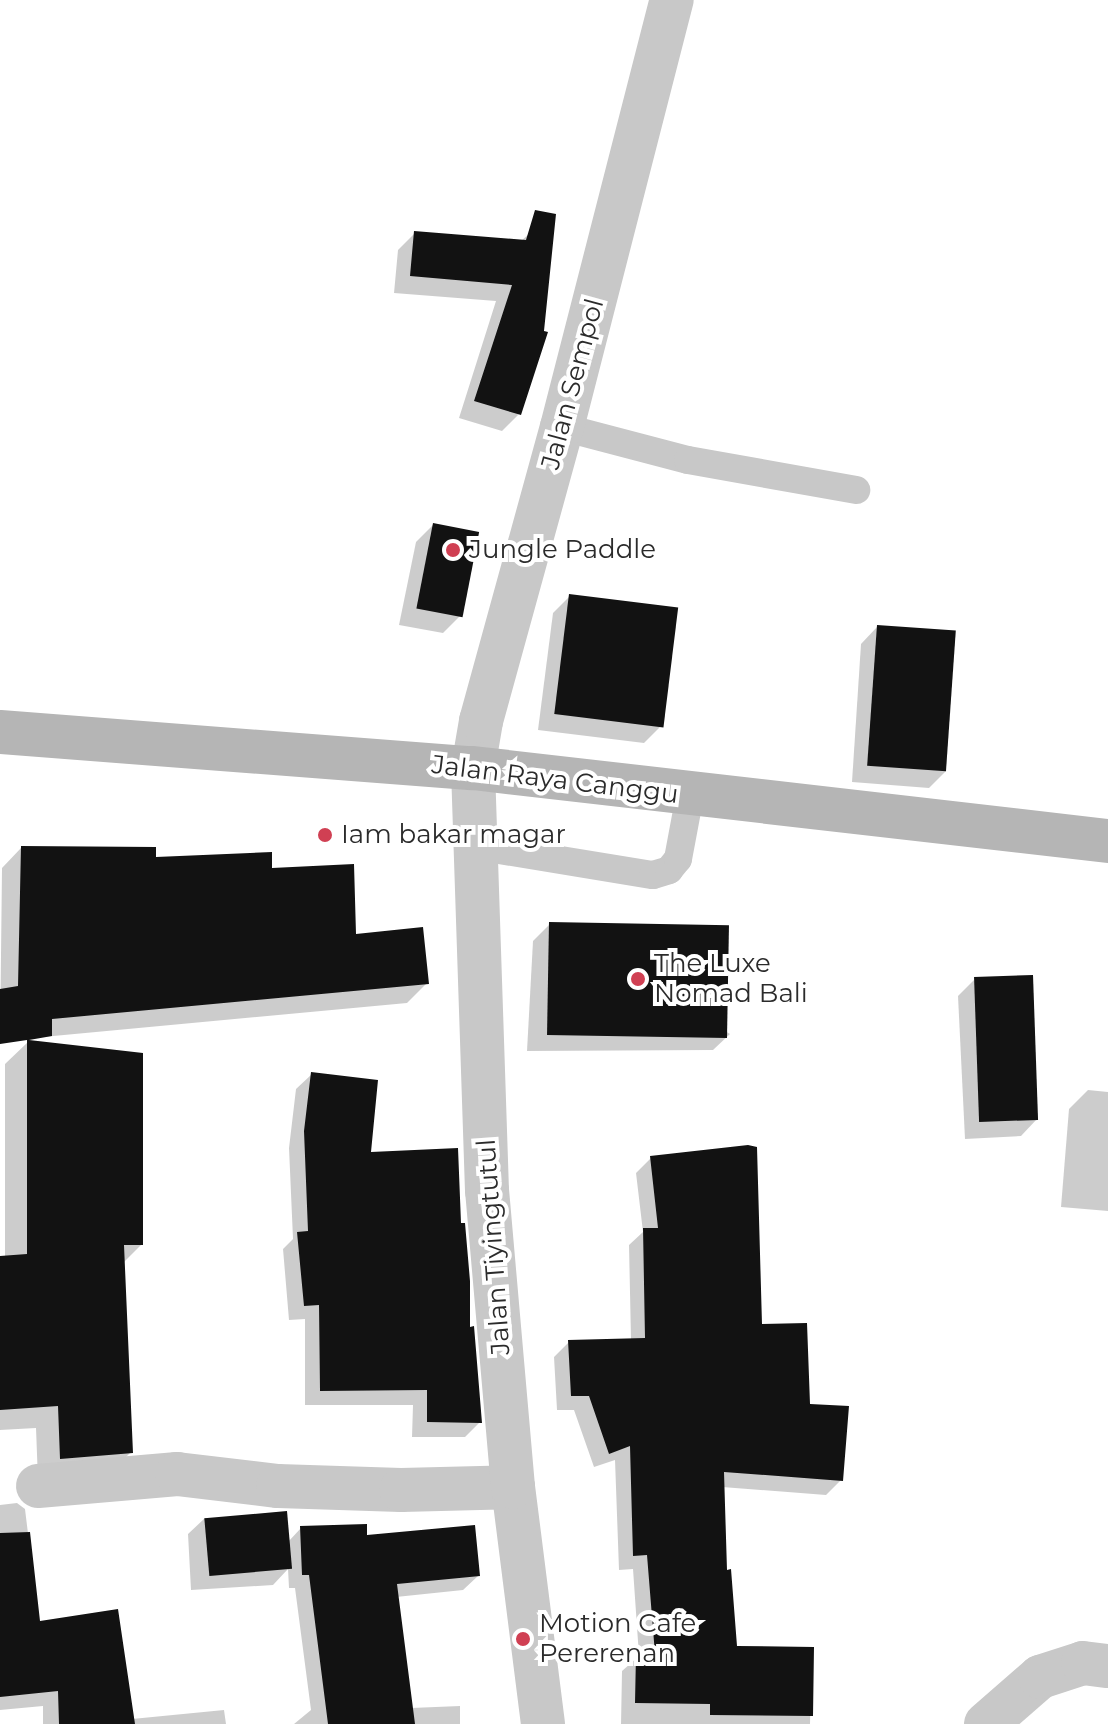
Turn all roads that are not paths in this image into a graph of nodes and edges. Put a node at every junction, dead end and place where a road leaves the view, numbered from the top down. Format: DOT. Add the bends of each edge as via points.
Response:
graph roads {
  1 [pos="672,0"];
  2 [pos="562,427"];
  3 [pos="856,490"];
  4 [pos="0,732"];
  5 [pos="473,768"];
  6 [pos="690,795"];
  7 [pos="1108,841"];
  8 [pos="475,846"];
  9 [pos="38,1486"];
  10 [pos="513,1487"];
  11 [pos="1108,1666"];
  12 [pos="543,1724"];
  13 [pos="986,1724"];
  1 -- 2 [label="street, Jalan Sempol"];
  2 -- 3 [label="lane" via="688,460"];
  2 -- 5 [label="street, Jalan Sempol" via="481,721"];
  4 -- 5 [label="main road, Jalan Raya Canggu"];
  5 -- 6 [label="main road, Jalan Raya Canggu"];
  5 -- 8 [label="street, Jalan Tiyingtutul"];
  6 -- 7 [label="main road, Jalan Raya Canggu"];
  6 -- 8 [label="lane" via="678,859 669,870 653,875"];
  8 -- 10 [label="street, Jalan Tiyingtutul" via="487,1191"];
  9 -- 10 [label="street" via="177,1474 278,1486"];
  10 -- 12 [label="street, Jalan Tiyingtutul"];
  11 -- 13 [label="street" via="1083,1663 1040,1677"];
}
